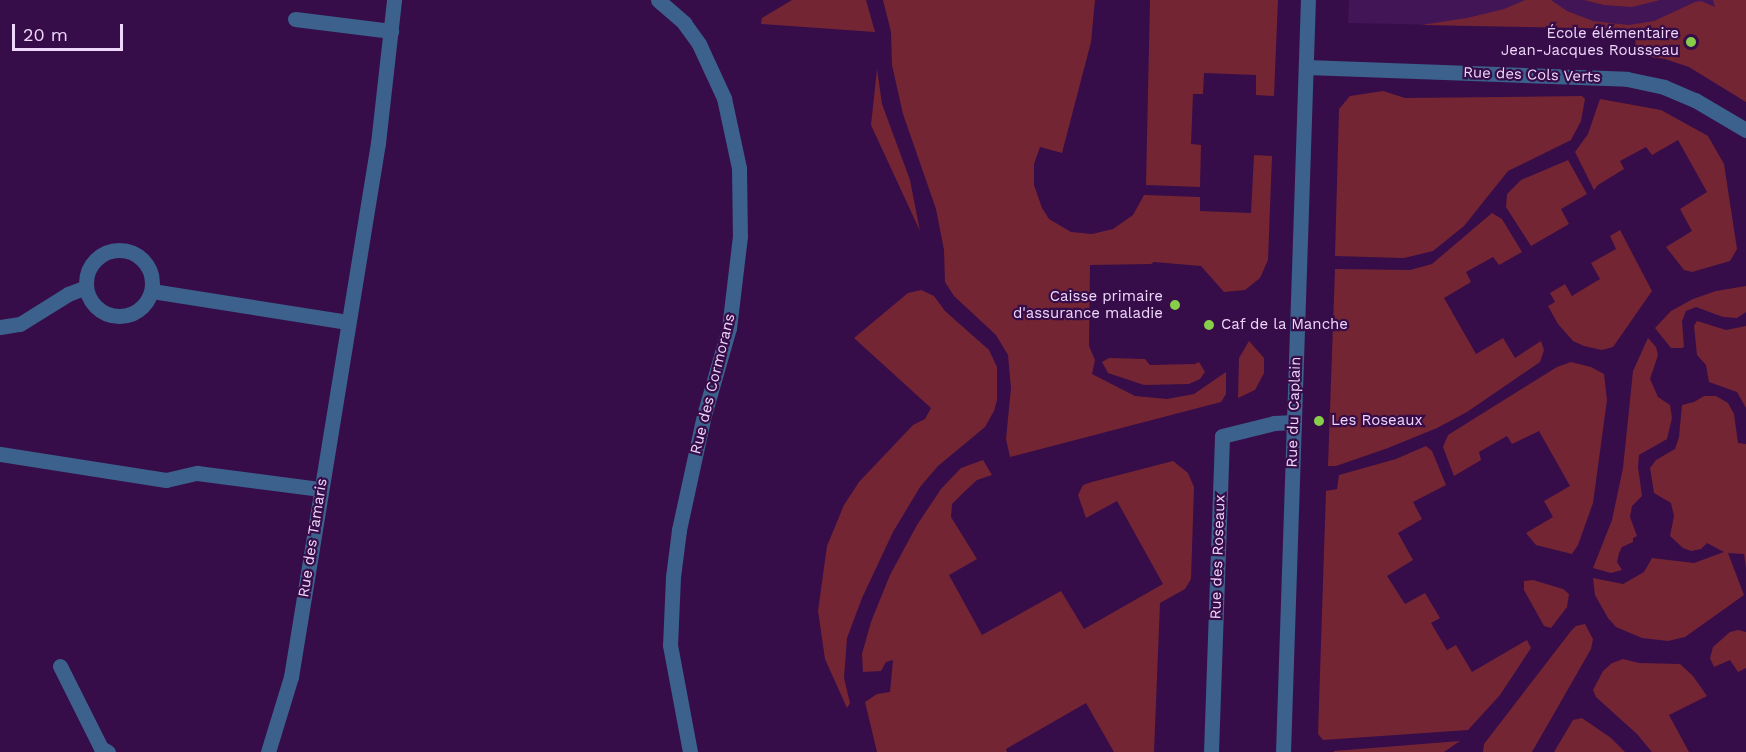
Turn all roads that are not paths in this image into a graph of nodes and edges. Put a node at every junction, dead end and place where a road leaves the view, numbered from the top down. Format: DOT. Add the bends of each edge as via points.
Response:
graph roads {
  1 [pos="394,0"];
  2 [pos="658,0"];
  3 [pos="1308,0"];
  4 [pos="295,19"];
  5 [pos="391,31"];
  6 [pos="1306,67"];
  7 [pos="1746,130"];
  8 [pos="86,287"];
  9 [pos="152,291"];
  10 [pos="348,322"];
  11 [pos="0,327"];
  12 [pos="1294,422"];
  13 [pos="0,454"];
  14 [pos="321,489"];
  15 [pos="60,666"];
  16 [pos="108,752"];
  17 [pos="268,752"];
  18 [pos="690,752"];
  19 [pos="1210,752"];
  20 [pos="1283,752"];
  1 -- 5 [label="street, Rue des Tamaris"];
  2 -- 18 [label="street, Rue des Cormorans" via="684,23 699,44 724,98 739,168 740,236 729,328 704,415 673,577 670,645"];
  3 -- 6 [label="street, Rue du Caplain"];
  4 -- 5 [label="street"];
  5 -- 10 [label="street, Rue des Tamaris" via="378,144"];
  6 -- 7 [label="street, Rue des Cols Verts" via="1627,79 1664,87 1695,100"];
  6 -- 12 [label="street, Rue du Caplain"];
  8 -- 9 [label="street" via="97,308 118,316 140,310"];
  8 -- 9 [label="street" via="91,265 117,249 137,254 145,261"];
  8 -- 11 [label="street" via="20,324"];
  9 -- 10 [label="street"];
  10 -- 14 [label="street, Rue des Tamaris"];
  12 -- 19 [label="street, Rue des Roseaux" via="1222,436"];
  12 -- 20 [label="street, Rue du Caplain"];
  13 -- 14 [label="street" via="166,480 197,473"];
  14 -- 17 [label="street, Rue des Tamaris" via="291,677"];
  15 -- 16 [label="street" via="101,748"];
}
